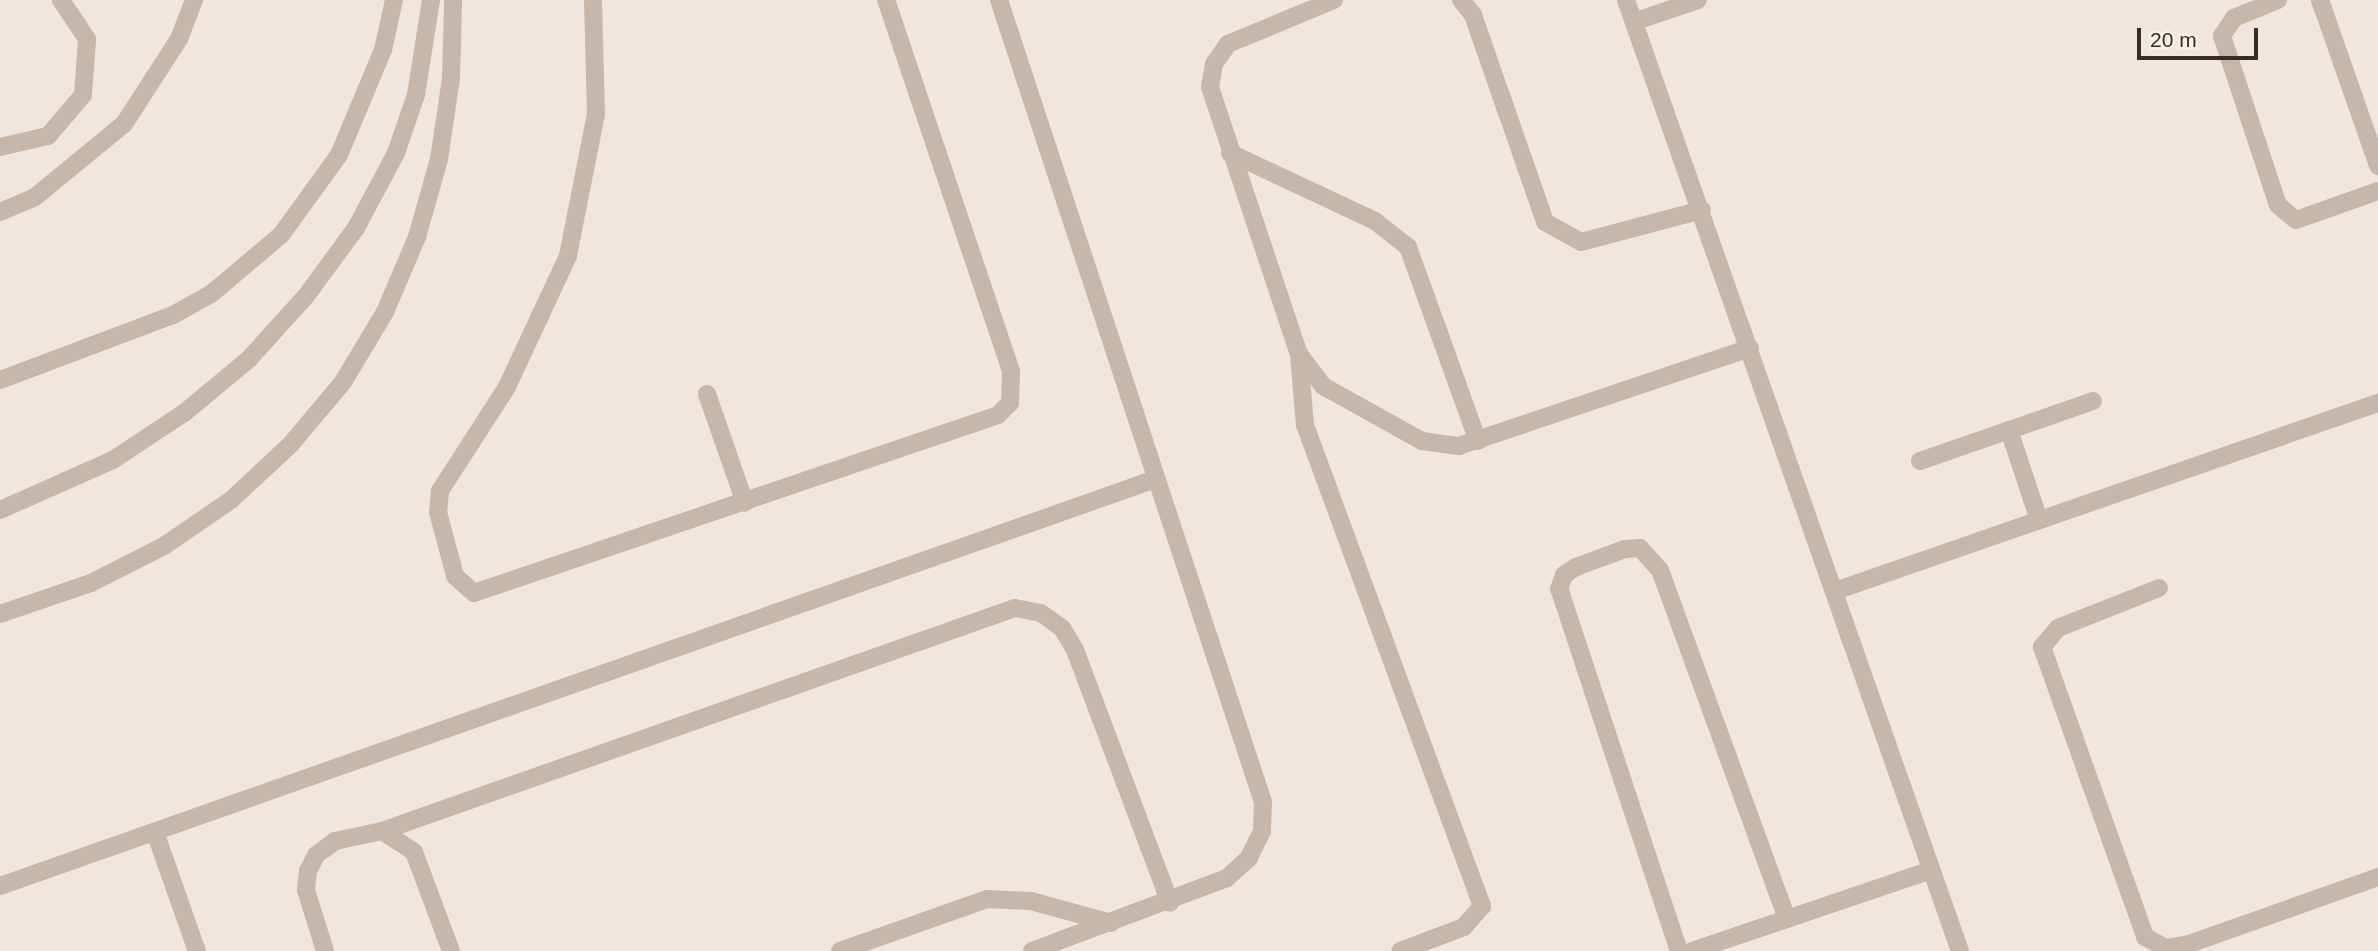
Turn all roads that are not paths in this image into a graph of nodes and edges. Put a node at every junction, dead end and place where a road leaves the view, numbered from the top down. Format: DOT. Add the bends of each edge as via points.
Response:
graph roads {
  1 [pos="61,0"];
  2 [pos="194,0"];
  3 [pos="394,0"];
  4 [pos="431,0"];
  5 [pos="453,0"];
  6 [pos="593,0"];
  7 [pos="886,0"];
  8 [pos="999,0"];
  9 [pos="1334,0"];
  10 [pos="1461,0"];
  11 [pos="1626,0"];
  12 [pos="1698,0"];
  13 [pos="2278,0"];
  14 [pos="2320,0"];
  15 [pos="1636,22"];
  16 [pos="0,147"];
  17 [pos="1230,153"];
  18 [pos="2378,166"];
  19 [pos="2378,191"];
  20 [pos="1702,210"];
  21 [pos="0,212"];
  22 [pos="1749,348"];
  23 [pos="1299,354"];
  24 [pos="0,380"];
  25 [pos="707,394"];
  26 [pos="2093,401"];
  27 [pos="2378,403"];
  28 [pos="2010,430"];
  29 [pos="1478,441"];
  30 [pos="1920,461"];
  31 [pos="1153,480"];
  32 [pos="745,503"];
  33 [pos="0,510"];
  34 [pos="2039,520"];
  35 [pos="2159,588"];
  36 [pos="1835,592"];
  37 [pos="0,614"];
  38 [pos="382,831"];
  39 [pos="155,832"];
  40 [pos="1931,870"];
  41 [pos="2378,877"];
  42 [pos="0,886"];
  43 [pos="1170,903"];
  44 [pos="1787,919"];
  45 [pos="1111,923"];
  46 [pos="197,951"];
  47 [pos="325,951"];
  48 [pos="451,951"];
  49 [pos="840,951"];
  50 [pos="1032,951"];
  51 [pos="1400,951"];
  52 [pos="1679,951"];
  53 [pos="1692,951"];
  54 [pos="1960,951"];
  1 -- 16 [label="street" via="87,39 83,95 48,136"];
  2 -- 21 [label="street" via="179,39 124,124 35,197"];
  3 -- 24 [label="street" via="379,61 339,155 281,234 219,288 173,314"];
  4 -- 33 [label="street" via="416,95 396,153 356,228 306,296 249,359 184,413 113,460"];
  5 -- 37 [label="street" via="447,106 417,237 385,312 343,382 251,481 164,546 91,583"];
  6 -- 32 [label="street" via="596,114 587,181 568,256 539,329 440,491 438,512 454,576 474,593 488,592"];
  7 -- 32 [label="street" via="1014,387 998,415"];
  8 -- 31 [label="street"];
  9 -- 17 [label="street" via="1248,30 1221,54 1210,87"];
  10 -- 20 [label="street" via="1473,15 1537,202 1553,229 1581,242 1602,240"];
  11 -- 15 [label="street"];
  12 -- 15 [label="street"];
  13 -- 19 [label="street" via="2234,18 2221,36 2278,205 2296,220"];
  14 -- 18 [label="street"];
  15 -- 20 [label="street"];
  17 -- 23 [label="street"];
  17 -- 29 [label="street" via="1375,221 1408,247"];
  20 -- 22 [label="street"];
  22 -- 29 [label="street"];
  22 -- 36 [label="street"];
  23 -- 29 [label="street" via="1340,398 1422,441"];
  23 -- 51 [label="street" via="1305,425 1482,906 1464,928"];
  25 -- 32 [label="street"];
  26 -- 28 [label="street"];
  27 -- 34 [label="street"];
  28 -- 30 [label="street"];
  28 -- 34 [label="street"];
  31 -- 39 [label="street"];
  31 -- 43 [label="street" via="1263,802 1262,831 1249,858 1227,878"];
  34 -- 36 [label="street"];
  35 -- 41 [label="street" via="2058,628 2042,646 2145,937 2166,948 2189,944"];
  36 -- 40 [label="street"];
  38 -- 43 [label="street" via="1015,608 1041,613 1062,628 1075,650"];
  38 -- 47 [label="street" via="335,841 316,855 306,890"];
  38 -- 48 [label="street" via="414,852"];
  39 -- 42 [label="street"];
  39 -- 46 [label="street"];
  40 -- 44 [label="street"];
  40 -- 54 [label="street"];
  43 -- 45 [label="street"];
  44 -- 52 [label="street" via="1660,570 1640,548 1625,549 1576,566 1559,589"];
  44 -- 53 [label="street"];
  45 -- 49 [label="street" via="1031,901 987,899"];
  45 -- 50 [label="street"];
}
